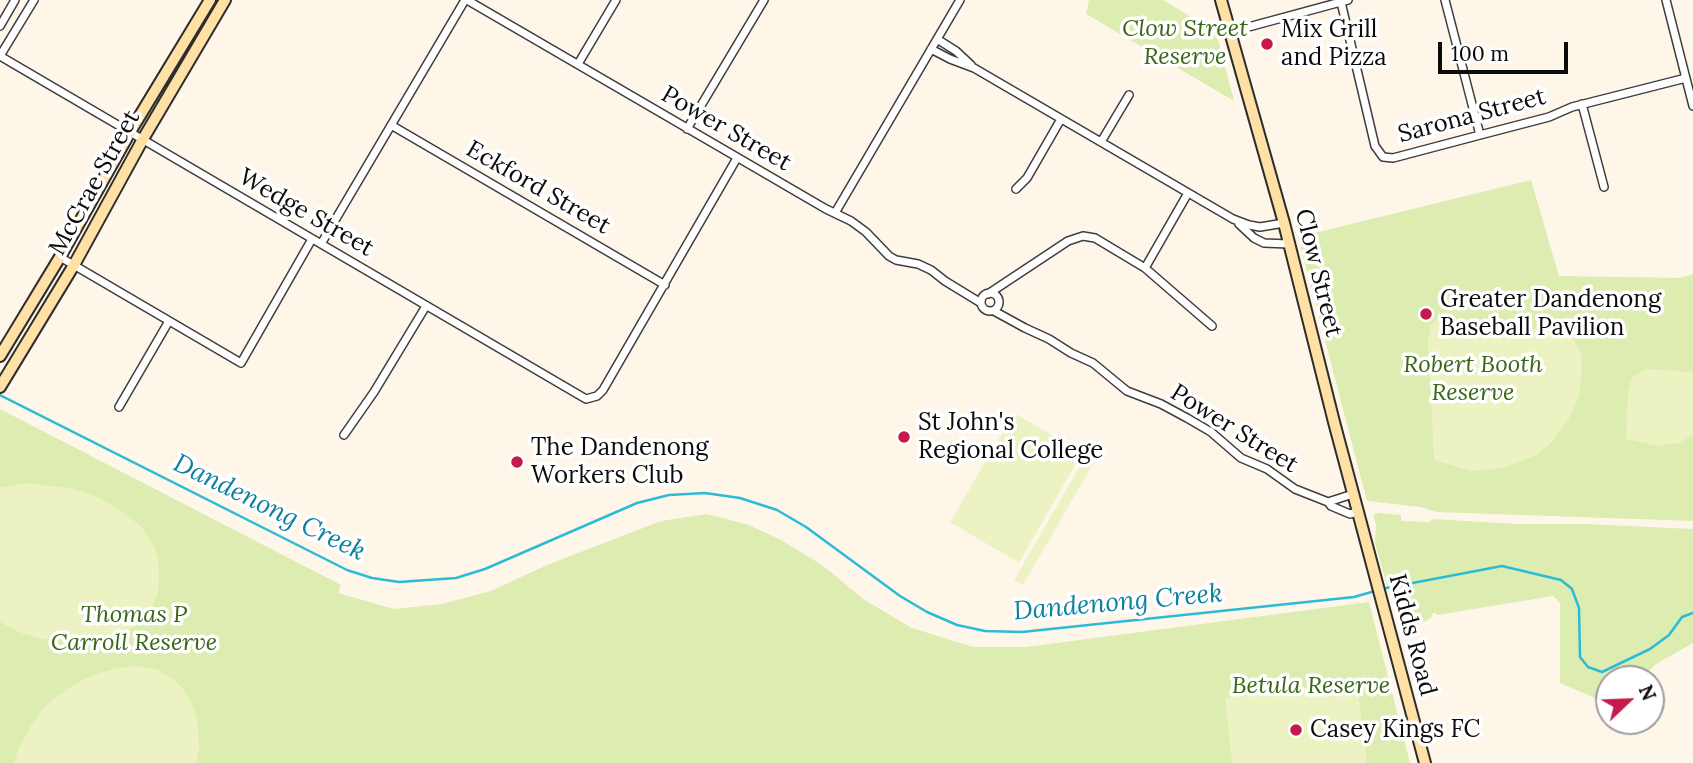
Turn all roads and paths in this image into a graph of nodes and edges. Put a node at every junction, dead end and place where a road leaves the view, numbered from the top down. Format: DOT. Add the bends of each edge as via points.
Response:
graph roads {
  1 [pos="15,0"];
  2 [pos="34,0"];
  3 [pos="209,0"];
  4 [pos="225,0"];
  5 [pos="466,0"];
  6 [pos="617,0"];
  7 [pos="764,0"];
  8 [pos="960,0"];
  9 [pos="1221,0"];
  10 [pos="1446,0"];
  11 [pos="1666,0"];
  12 [pos="1345,1"];
  13 [pos="0,26"];
  14 [pos="1230,32"];
  15 [pos="937,39"];
  16 [pos="931,49"];
  17 [pos="0,56"];
  18 [pos="579,64"];
  19 [pos="974,68"];
  20 [pos="1686,78"];
  21 [pos="1129,95"];
  22 [pos="1582,104"];
  23 [pos="1693,106"];
  24 [pos="1062,119"];
  25 [pos="391,125"];
  26 [pos="687,129"];
  27 [pos="130,132"];
  28 [pos="1480,135"];
  29 [pos="143,139"];
  30 [pos="1101,142"];
  31 [pos="737,158"];
  32 [pos="1604,187"];
  33 [pos="1016,189"];
  34 [pos="1188,193"];
  35 [pos="835,213"];
  36 [pos="1233,219"];
  37 [pos="1284,223"];
  38 [pos="312,239"];
  39 [pos="321,244"];
  40 [pos="1289,244"];
  41 [pos="60,257"];
  42 [pos="74,265"];
  43 [pos="1145,268"];
  44 [pos="1010,279"];
  45 [pos="665,285"];
  46 [pos="961,290"];
  47 [pos="987,294"];
  48 [pos="998,300"];
  49 [pos="981,303"];
  50 [pos="426,306"];
  51 [pos="994,310"];
  52 [pos="169,321"];
  53 [pos="1015,321"];
  54 [pos="1212,326"];
  55 [pos="0,356"];
  56 [pos="0,387"];
  57 [pos="119,407"];
  58 [pos="344,435"];
  59 [pos="1353,494"];
  60 [pos="1328,502"];
  61 [pos="1358,512"];
  62 [pos="1370,558"];
  63 [pos="1425,763"];
  1 -- 13 [label="street"];
  2 -- 17 [label="street"];
  3 -- 27 [label="main road, McCrae Street"];
  4 -- 29 [label="main road, McCrae Street"];
  5 -- 18 [label="street, Power Street"];
  5 -- 25 [label="street"];
  6 -- 18 [label="street"];
  7 -- 26 [label="street"];
  8 -- 15 [label="street"];
  9 -- 14 [label="main road, Clow Street"];
  10 -- 28 [label="street"];
  11 -- 20 [label="street"];
  12 -- 14 [label="street"];
  12 -- 28 [label="street, Sarona Street" via="1375,146 1383,157"];
  14 -- 37 [label="main road, Clow Street"];
  15 -- 16 [label="street"];
  15 -- 19 [label="street"];
  16 -- 19 [label="street"];
  16 -- 35 [label="street"];
  17 -- 27 [label="street, Wedge Street"];
  18 -- 26 [label="street, Power Street"];
  19 -- 24 [label="street"];
  20 -- 22 [label="street, Sarona Street"];
  20 -- 23 [label="street"];
  21 -- 30 [label="street"];
  22 -- 28 [label="street, Sarona Street"];
  22 -- 32 [label="street"];
  24 -- 30 [label="street"];
  24 -- 33 [label="street"];
  25 -- 39 [label="street"];
  25 -- 45 [label="street, Eckford Street"];
  26 -- 31 [label="street, Power Street"];
  27 -- 29 [label="street, Wedge Street"];
  27 -- 41 [label="main road, McCrae Street"];
  29 -- 38 [label="street, Wedge Street"];
  29 -- 42 [label="main road, McCrae Street"];
  30 -- 34 [label="street"];
  31 -- 35 [label="street, Power Street"];
  31 -- 45 [label="street"];
  34 -- 36 [label="street"];
  34 -- 43 [label="street"];
  35 -- 46 [label="street, Power Street" via="896,260 918,264"];
  36 -- 37 [label="street" via="1260,227"];
  36 -- 40 [label="street" via="1264,243"];
  37 -- 40 [label="main road, Clow Street"];
  38 -- 39 [label="street, Wedge Street"];
  38 -- 52 [label="street" via="241,363"];
  39 -- 50 [label="street, Wedge Street"];
  40 -- 59 [label="main road, Clow Street"];
  41 -- 42 [label="street"];
  41 -- 55 [label="main road, McCrae Street"];
  42 -- 52 [label="street"];
  42 -- 56 [label="main road, McCrae Street"];
  43 -- 44 [label="street" via="1095,238 1083,236"];
  43 -- 54 [label="street"];
  44 -- 47 [label="street"];
  44 -- 48 [label="street"];
  45 -- 50 [label="street, Wedge Street" via="603,390 586,399"];
  46 -- 47 [label="street, Power Street"];
  46 -- 49 [label="street, Power Street"];
  47 -- 48 [label="street"];
  47 -- 49 [label="street"];
  48 -- 51 [label="street"];
  48 -- 53 [label="street, Power Street"];
  49 -- 51 [label="street" via="986,310"];
  50 -- 58 [label="street"];
  51 -- 53 [label="street, Power Street"];
  52 -- 57 [label="street"];
  53 -- 60 [label="street, Power Street" via="1093,363 1127,391 1211,432 1241,458"];
  59 -- 60 [label="street"];
  59 -- 61 [label="main road, Clow Street"];
  60 -- 61 [label="street, Power Street" via="1350,514"];
  61 -- 62 [label="main road, Clow Street"];
  62 -- 63 [label="main road, Kidds Road"];
}
